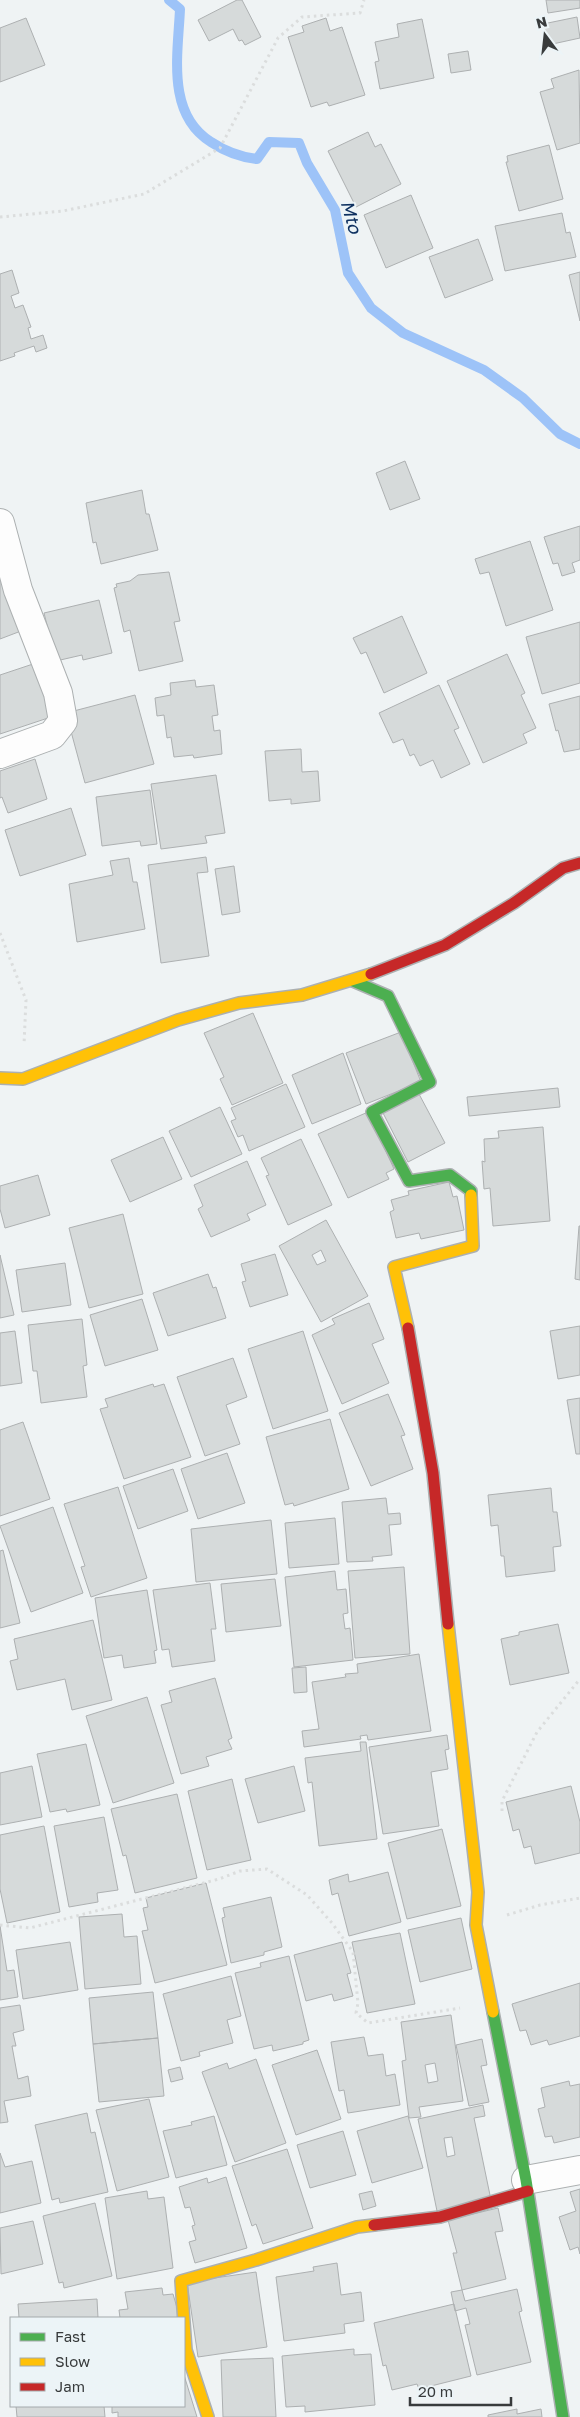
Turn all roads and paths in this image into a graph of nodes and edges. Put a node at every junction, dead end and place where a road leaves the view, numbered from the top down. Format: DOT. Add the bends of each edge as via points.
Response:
graph roads {
  1 [pos="364,0"];
  2 [pos="0,216"];
  3 [pos="0,523"];
  4 [pos="0,754"];
  5 [pos="580,864"];
  6 [pos="0,933"];
  7 [pos="353,981"];
  8 [pos="0,1078"];
  9 [pos="23,1079"];
  10 [pos="580,1679"];
  11 [pos="501,1818"];
  12 [pos="580,1898"];
  13 [pos="0,1925"];
  14 [pos="476,1925"];
  15 [pos="491,2002"];
  16 [pos="580,2170"];
  17 [pos="527,2185"];
  18 [pos="184,2317"];
  19 [pos="185,2336"];
  20 [pos="208,2417"];
  21 [pos="563,2417"];
  1 -- 2 [label="path" via="360,13 302,17 278,38 220,148 144,194 63,211"];
  3 -- 4 [label="street" via="18,590 58,693 63,721 52,735"];
  5 -- 7 [label="street" via="563,868 514,903 445,945"];
  6 -- 9 [label="path" via="26,1000"];
  7 -- 9 [label="street" via="302,994 239,1003 178,1020"];
  7 -- 14 [label="street" via="388,996 430,1082 372,1112 409,1181 450,1175 471,1191 473,1246 394,1267 412,1348 433,1473 478,1892"];
  8 -- 9 [label="street"];
  10 -- 11 [label="path" via="537,1732 502,1801"];
  12 -- 14 [label="path" via="540,1905"];
  13 -- 15 [label="path" via="30,1928 240,1871 267,1869 306,1895 353,1952 356,2013 368,2023"];
  14 -- 15 [label="street"];
  15 -- 17 [label="street"];
  16 -- 17 [label="street"];
  17 -- 18 [label="street" via="440,2217 357,2228 181,2282"];
  17 -- 21 [label="street"];
  19 -- 20 [label="street" via="186,2350"];
}
